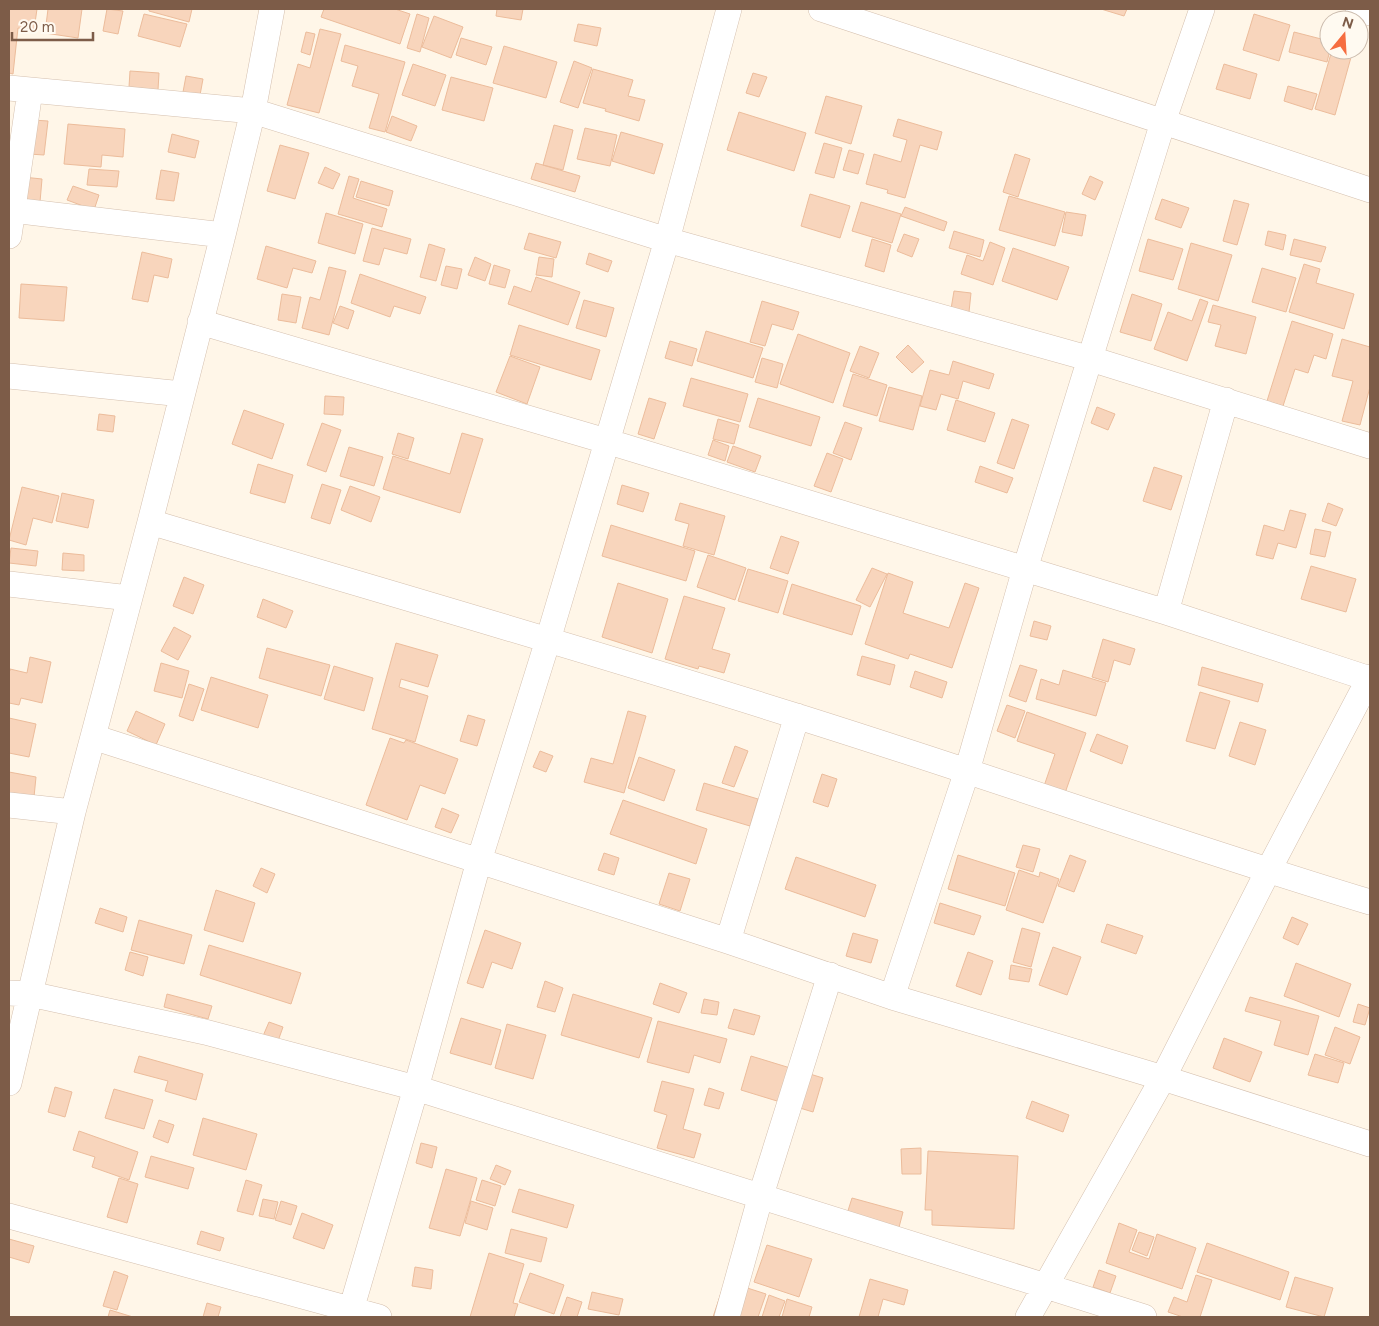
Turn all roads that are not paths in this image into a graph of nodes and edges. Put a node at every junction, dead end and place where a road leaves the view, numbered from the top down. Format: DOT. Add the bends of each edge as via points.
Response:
graph roads {
  1 [pos="272,9"];
  2 [pos="730,9"];
  3 [pos="821,9"];
  4 [pos="1202,9"];
  5 [pos="1358,9"];
  6 [pos="1370,13"];
  7 [pos="20,90"];
  8 [pos="253,111"];
  9 [pos="1163,122"];
  10 [pos="1370,190"];
  11 [pos="12,210"];
  12 [pos="223,235"];
  13 [pos="9,236"];
  14 [pos="667,240"];
  15 [pos="200,322"];
  16 [pos="1091,359"];
  17 [pos="9,376"];
  18 [pos="182,394"];
  19 [pos="1226,400"];
  20 [pos="606,441"];
  21 [pos="1370,446"];
  22 [pos="150,522"];
  23 [pos="1025,569"];
  24 [pos="9,584"];
  25 [pos="129,598"];
  26 [pos="1166,612"];
  27 [pos="548,640"];
  28 [pos="1370,678"];
  29 [pos="797,716"];
  30 [pos="93,737"];
  31 [pos="967,771"];
  32 [pos="9,805"];
  33 [pos="73,812"];
  34 [pos="479,862"];
  35 [pos="1268,871"];
  36 [pos="1370,902"];
  37 [pos="728,941"];
  38 [pos="830,975"];
  39 [pos="19,994"];
  40 [pos="892,997"];
  41 [pos="1163,1078"];
  42 [pos="9,1083"];
  43 [pos="416,1088"];
  44 [pos="1370,1144"];
  45 [pos="761,1195"];
  46 [pos="9,1216"];
  47 [pos="1046,1285"];
  48 [pos="351,1313"];
  49 [pos="379,1317"];
  50 [pos="727,1317"];
  51 [pos="1028,1317"];
  52 [pos="1144,1317"];
  1 -- 8 [label="street"];
  2 -- 14 [label="street"];
  3 -- 9 [label="street"];
  4 -- 9 [label="street"];
  5 -- 6 [label="street"];
  7 -- 8 [label="street"];
  7 -- 11 [label="street"];
  8 -- 12 [label="street"];
  8 -- 14 [label="street"];
  9 -- 10 [label="street"];
  9 -- 16 [label="street"];
  11 -- 12 [label="street"];
  11 -- 13 [label="street"];
  12 -- 15 [label="street"];
  14 -- 16 [label="street"];
  14 -- 20 [label="street"];
  15 -- 18 [label="street"];
  15 -- 20 [label="street"];
  16 -- 19 [label="street"];
  16 -- 23 [label="street"];
  17 -- 18 [label="street"];
  18 -- 22 [label="street"];
  19 -- 21 [label="street"];
  19 -- 26 [label="street"];
  20 -- 23 [label="street"];
  20 -- 27 [label="street"];
  22 -- 25 [label="street"];
  22 -- 27 [label="street"];
  23 -- 26 [label="street"];
  23 -- 31 [label="street"];
  24 -- 25 [label="street"];
  25 -- 30 [label="street"];
  26 -- 28 [label="street"];
  27 -- 29 [label="street"];
  27 -- 34 [label="street"];
  28 -- 35 [label="street"];
  29 -- 31 [label="street"];
  29 -- 37 [label="street"];
  30 -- 33 [label="street"];
  30 -- 34 [label="street"];
  31 -- 35 [label="street"];
  31 -- 40 [label="street"];
  32 -- 33 [label="street"];
  33 -- 39 [label="street"];
  34 -- 37 [label="street"];
  34 -- 43 [label="street"];
  35 -- 36 [label="street"];
  35 -- 41 [label="street"];
  37 -- 38 [label="street"];
  38 -- 40 [label="street"];
  38 -- 45 [label="street"];
  39 -- 42 [label="street"];
  39 -- 43 [label="street" via="205,1032"];
  40 -- 41 [label="street"];
  41 -- 44 [label="street"];
  41 -- 47 [label="street"];
  43 -- 45 [label="street"];
  43 -- 48 [label="street"];
  45 -- 47 [label="street"];
  45 -- 50 [label="street"];
  46 -- 48 [label="street"];
  47 -- 51 [label="street"];
  47 -- 52 [label="street"];
  48 -- 49 [label="street"];
}
